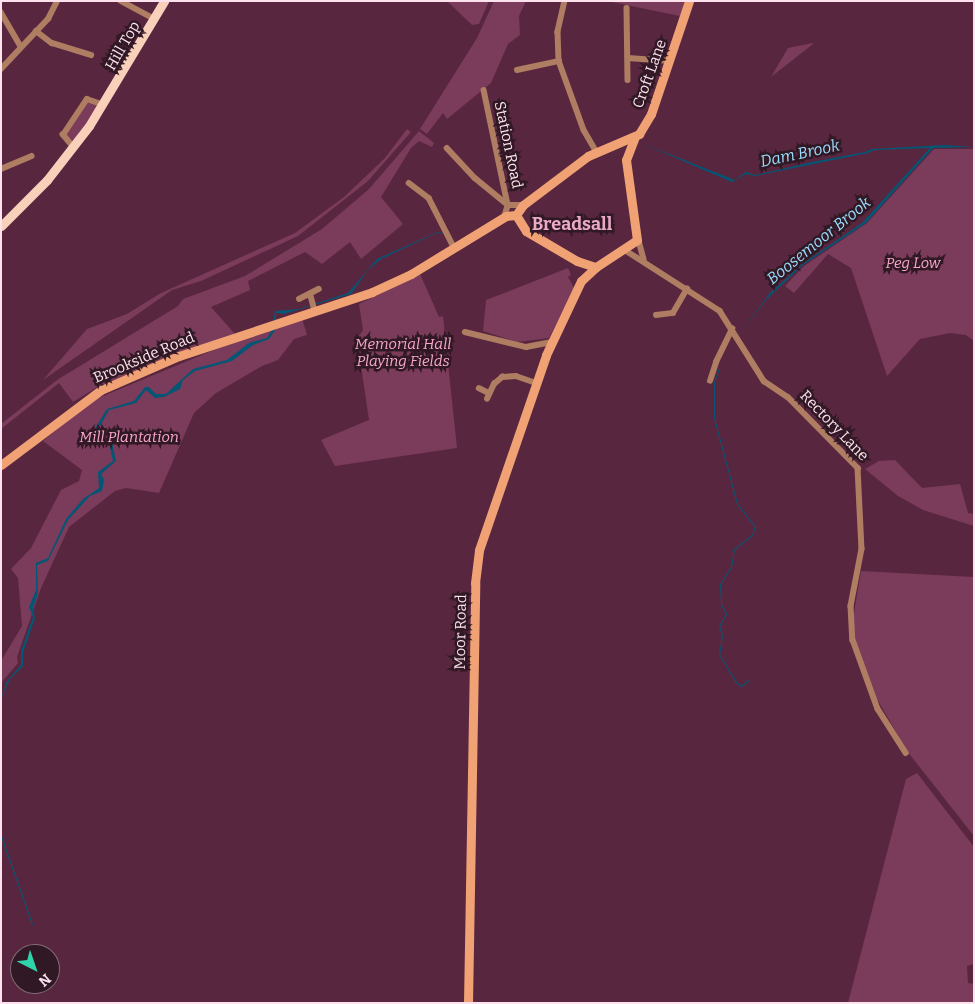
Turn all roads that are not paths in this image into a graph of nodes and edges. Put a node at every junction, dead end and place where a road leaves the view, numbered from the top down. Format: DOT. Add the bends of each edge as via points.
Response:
graph roads {
  1 [pos="57,1"];
  2 [pos="121,1"];
  3 [pos="164,1"];
  4 [pos="565,1"];
  5 [pos="689,1"];
  6 [pos="627,8"];
  7 [pos="554,11"];
  8 [pos="1,12"];
  9 [pos="562,13"];
  10 [pos="155,18"];
  11 [pos="36,31"];
  12 [pos="21,46"];
  13 [pos="91,55"];
  14 [pos="628,58"];
  15 [pos="528,60"];
  16 [pos="558,61"];
  17 [pos="670,61"];
  18 [pos="530,66"];
  19 [pos="1,69"];
  20 [pos="517,70"];
  21 [pos="628,80"];
  22 [pos="484,90"];
  23 [pos="104,105"];
  24 [pos="635,137"];
  25 [pos="617,144"];
  26 [pos="73,147"];
  27 [pos="447,148"];
  28 [pos="596,151"];
  29 [pos="31,156"];
  30 [pos="626,160"];
  31 [pos="1,169"];
  32 [pos="409,183"];
  33 [pos="508,205"];
  34 [pos="523,205"];
  35 [pos="516,215"];
  36 [pos="504,217"];
  37 [pos="1,226"];
  38 [pos="638,236"];
  39 [pos="454,247"];
  40 [pos="626,250"];
  41 [pos="644,259"];
  42 [pos="577,261"];
  43 [pos="596,267"];
  44 [pos="581,281"];
  45 [pos="319,289"];
  46 [pos="687,289"];
  47 [pos="299,300"];
  48 [pos="313,304"];
  49 [pos="656,315"];
  50 [pos="732,329"];
  51 [pos="464,332"];
  52 [pos="552,342"];
  53 [pos="741,343"];
  54 [pos="726,346"];
  55 [pos="710,382"];
  56 [pos="536,383"];
  57 [pos="479,388"];
  58 [pos="489,393"];
  59 [pos="487,399"];
  60 [pos="1,465"];
  61 [pos="906,754"];
  62 [pos="468,1003"];
  1 -- 11 [label="street" via="48,19"];
  2 -- 10 [label="street"];
  3 -- 10 [label="main road, Hill Top"];
  4 -- 9 [label="street"];
  5 -- 17 [label="street, Croft Lane"];
  6 -- 14 [label="street"];
  7 -- 9 [label="street"];
  8 -- 12 [label="street"];
  9 -- 16 [label="street" via="557,39"];
  10 -- 23 [label="main road, Hill Top"];
  11 -- 12 [label="street"];
  11 -- 13 [label="street" via="52,43"];
  12 -- 19 [label="street"];
  14 -- 17 [label="street"];
  14 -- 21 [label="street"];
  15 -- 18 [label="street"];
  16 -- 18 [label="street"];
  16 -- 28 [label="street" via="584,130"];
  17 -- 24 [label="street, Croft Lane" via="651,114"];
  18 -- 20 [label="street"];
  22 -- 33 [label="street, Station Road"];
  23 -- 26 [label="main road, Hill Top"];
  23 -- 26 [label="street" via="87,99 64,135"];
  24 -- 25 [label="street"];
  24 -- 30 [label="street"];
  25 -- 28 [label="street"];
  25 -- 30 [label="street"];
  26 -- 37 [label="main road, Hill Top" via="47,180"];
  27 -- 33 [label="street" via="475,178"];
  28 -- 34 [label="street"];
  29 -- 31 [label="street"];
  30 -- 38 [label="street"];
  32 -- 39 [label="street" via="429,198"];
  33 -- 34 [label="street, Station Road"];
  33 -- 36 [label="street, Station Road"];
  34 -- 35 [label="street"];
  35 -- 36 [label="street, Brookside Road"];
  35 -- 42 [label="street" via="526,231"];
  36 -- 39 [label="street, Brookside Road"];
  38 -- 40 [label="street" via="636,243"];
  38 -- 41 [label="street"];
  39 -- 48 [label="street, Brookside Road" via="394,282"];
  40 -- 41 [label="street, Rectory Lane"];
  40 -- 43 [label="street, Moor Road"];
  41 -- 46 [label="street, Rectory Lane"];
  42 -- 43 [label="street"];
  42 -- 44 [label="street"];
  43 -- 44 [label="street, Moor Road"];
  44 -- 52 [label="street, Moor Road"];
  45 -- 48 [label="street, Brookside Road"];
  46 -- 49 [label="street" via="673,313"];
  46 -- 50 [label="street, Rectory Lane" via="720,310"];
  47 -- 48 [label="street, Brookside Road"];
  48 -- 60 [label="street, Brookside Road" via="278,323 179,356 101,390"];
  50 -- 53 [label="street, Rectory Lane"];
  50 -- 54 [label="street"];
  51 -- 52 [label="street" via="526,347"];
  52 -- 56 [label="street, Moor Road"];
  53 -- 54 [label="street"];
  53 -- 61 [label="street, Rectory Lane" via="764,381 788,397 858,468 862,550 851,606 852,640 875,702"];
  54 -- 55 [label="street" via="716,362"];
  56 -- 58 [label="street" via="509,376 498,380"];
  56 -- 62 [label="street, Moor Road" via="476,566"];
  57 -- 58 [label="street"];
  58 -- 59 [label="street"];
}
